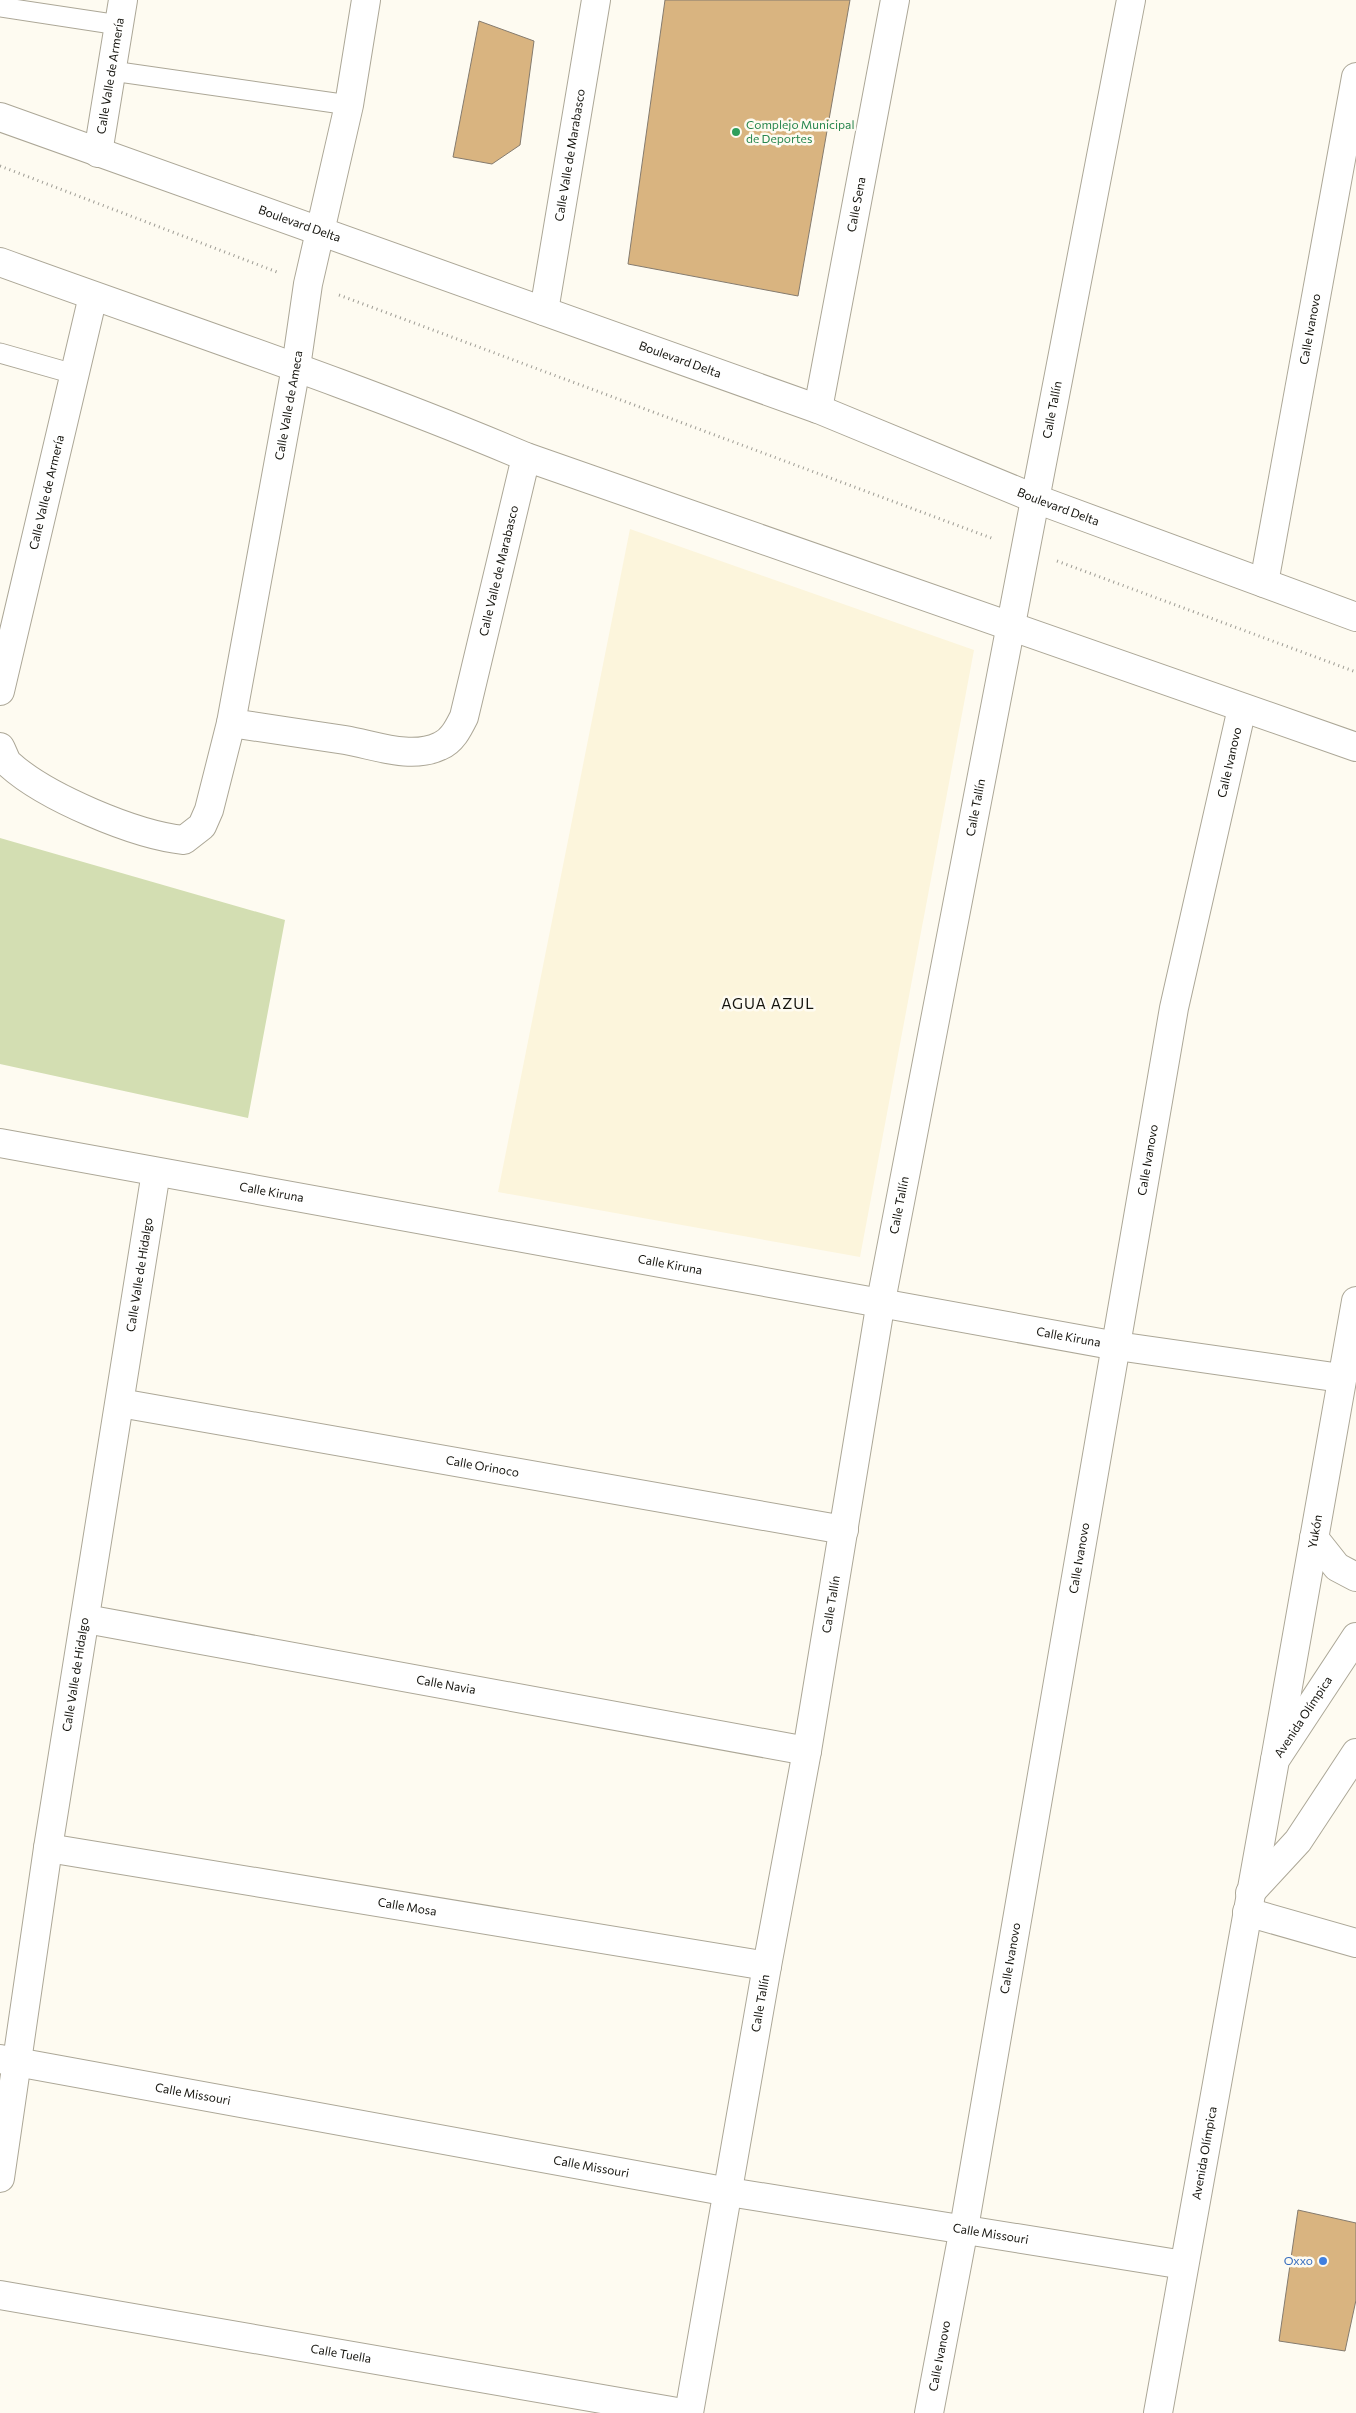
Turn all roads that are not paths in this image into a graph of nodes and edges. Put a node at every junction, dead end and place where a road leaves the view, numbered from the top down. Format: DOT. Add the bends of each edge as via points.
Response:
graph roads {
  1 [pos="366,0"];
  2 [pos="596,0"];
  3 [pos="896,0"];
  4 [pos="1131,0"];
  5 [pos="0,7"];
  6 [pos="121,13"];
  7 [pos="112,71"];
  8 [pos="1356,77"];
  9 [pos="349,105"];
  10 [pos="0,117"];
  11 [pos="98,153"];
  12 [pos="320,232"];
  13 [pos="0,262"];
  14 [pos="92,296"];
  15 [pos="544,311"];
  16 [pos="0,354"];
  17 [pos="296,367"];
  18 [pos="74,374"];
  19 [pos="818,409"];
  20 [pos="526,457"];
  21 [pos="1036,499"];
  22 [pos="1264,583"];
  23 [pos="1356,617"];
  24 [pos="1012,627"];
  25 [pos="0,690"];
  26 [pos="1242,708"];
  27 [pos="231,723"];
  28 [pos="0,747"];
  29 [pos="1356,747"];
  30 [pos="0,1143"];
  31 [pos="156,1172"];
  32 [pos="1356,1301"];
  33 [pos="881,1302"];
  34 [pos="1117,1346"];
  35 [pos="1341,1378"];
  36 [pos="120,1403"];
  37 [pos="844,1530"];
  38 [pos="1314,1538"];
  39 [pos="1356,1578"];
  40 [pos="86,1619"];
  41 [pos="1356,1637"];
  42 [pos="807,1751"];
  43 [pos="1356,1753"];
  44 [pos="1275,1760"];
  45 [pos="48,1848"];
  46 [pos="1249,1903"];
  47 [pos="1356,1943"];
  48 [pos="767,1966"];
  49 [pos="8,2061"];
  50 [pos="0,2178"];
  51 [pos="729,2192"];
  52 [pos="964,2228"];
  53 [pos="1184,2265"];
  54 [pos="0,2295"];
  55 [pos="683,2413"];
  56 [pos="689,2413"];
  57 [pos="929,2413"];
  58 [pos="1158,2413"];
  1 -- 9 [label="street, Calle Valle de Ameca"];
  2 -- 15 [label="street, Calle Valle de Marabasco"];
  3 -- 19 [label="street, Calle Sena"];
  4 -- 21 [label="street, Calle Tallín"];
  5 -- 6 [label="lane"];
  6 -- 7 [label="street, Calle Valle de Armería"];
  7 -- 9 [label="lane"];
  7 -- 11 [label="street, Calle Valle de Armería"];
  8 -- 22 [label="street, Calle Ivanovo"];
  9 -- 12 [label="street, Calle Valle de Ameca"];
  10 -- 11 [label="street, Boulevard Delta"];
  11 -- 12 [label="street, Boulevard Delta"];
  12 -- 15 [label="street, Boulevard Delta"];
  12 -- 17 [label="street, Calle Valle de Ameca" via="308,284"];
  13 -- 14 [label="street"];
  14 -- 17 [label="street"];
  14 -- 18 [label="street, Calle Valle de Armería"];
  15 -- 19 [label="street, Boulevard Delta"];
  16 -- 18 [label="lane"];
  17 -- 20 [label="street"];
  17 -- 27 [label="street, Calle Valle de Ameca"];
  18 -- 25 [label="street, Calle Valle de Armería"];
  19 -- 21 [label="street, Boulevard Delta"];
  20 -- 24 [label="street"];
  20 -- 27 [label="street, Calle Valle de Marabasco" via="464,718 456,734 441,746 400,751"];
  21 -- 22 [label="street, Boulevard Delta"];
  21 -- 24 [label="street, Calle Tallín"];
  22 -- 23 [label="street, Boulevard Delta"];
  24 -- 26 [label="street"];
  24 -- 33 [label="street, Calle Tallín"];
  26 -- 29 [label="street"];
  26 -- 34 [label="street, Calle Ivanovo" via="1174,1008"];
  27 -- 28 [label="street, Calle Valle de Ameca" via="209,810 202,826 184,840 152,834 90,813 29,778 8,762"];
  30 -- 31 [label="street, Calle Kiruna"];
  31 -- 33 [label="street, Calle Kiruna"];
  31 -- 36 [label="street, Calle Valle de Hidalgo"];
  32 -- 35 [label="street, Yukón"];
  33 -- 34 [label="street, Calle Kiruna"];
  33 -- 37 [label="street, Calle Tallín"];
  34 -- 35 [label="street, Calle Kiruna"];
  34 -- 52 [label="street, Calle Ivanovo"];
  35 -- 38 [label="street, Yukón"];
  36 -- 37 [label="street, Calle Orinoco"];
  36 -- 40 [label="street, Calle Valle de Hidalgo"];
  37 -- 42 [label="street, Calle Tallín"];
  38 -- 39 [label="street" via="1337,1567"];
  38 -- 44 [label="street, Yukón"];
  40 -- 42 [label="street, Calle Navia"];
  40 -- 45 [label="street, Calle Valle de Hidalgo"];
  41 -- 44 [label="street, Avenida Olímpica"];
  42 -- 48 [label="street, Calle Tallín"];
  43 -- 46 [label="street" via="1298,1841"];
  44 -- 46 [label="street, Avenida Olímpica"];
  45 -- 48 [label="street, Calle Mosa"];
  45 -- 49 [label="street, Calle Valle de Hidalgo"];
  46 -- 47 [label="street"];
  46 -- 53 [label="street, Avenida Olímpica"];
  48 -- 51 [label="street, Calle Tallín"];
  49 -- 50 [label="street, Calle Valle de Hidalgo"];
  49 -- 51 [label="street, Calle Missouri"];
  51 -- 52 [label="street, Calle Missouri"];
  51 -- 56 [label="street, Calle Tallín"];
  52 -- 53 [label="street, Calle Missouri"];
  52 -- 57 [label="street, Calle Ivanovo"];
  53 -- 58 [label="street, Avenida Olímpica"];
  54 -- 55 [label="street, Calle Tuella"];
}
